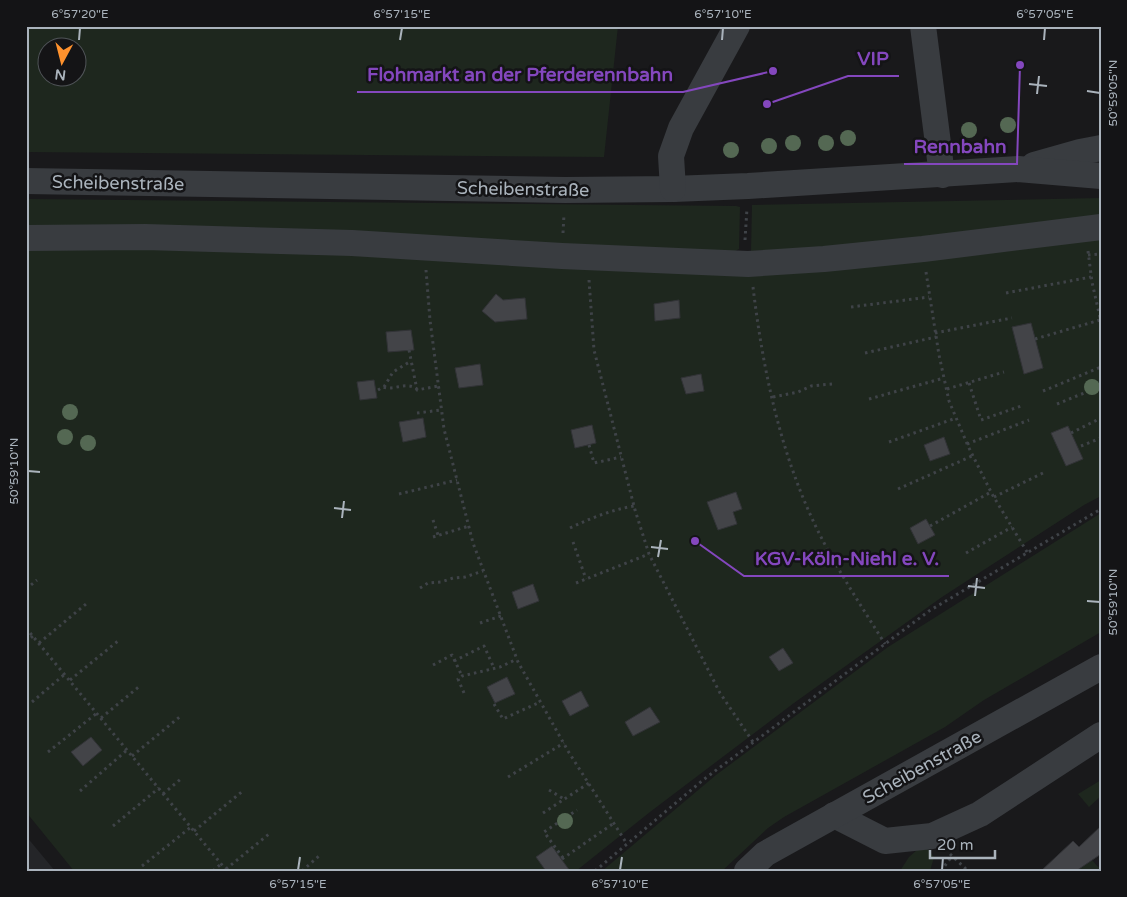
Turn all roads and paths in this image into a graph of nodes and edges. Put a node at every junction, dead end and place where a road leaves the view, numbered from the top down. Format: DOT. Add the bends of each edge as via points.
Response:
graph roads {
  1 [pos="737,26"];
  2 [pos="923,26"];
  3 [pos="1101,148"];
  4 [pos="1018,169"];
  5 [pos="942,174"];
  6 [pos="1101,176"];
  7 [pos="26,181"];
  8 [pos="748,186"];
  9 [pos="673,189"];
  10 [pos="565,190"];
  11 [pos="1093,227"];
  12 [pos="26,238"];
  13 [pos="425,248"];
  14 [pos="923,249"];
  15 [pos="1101,254"];
  16 [pos="1088,255"];
  17 [pos="562,256"];
  18 [pos="588,257"];
  19 [pos="748,264"];
  20 [pos="1091,277"];
  21 [pos="1006,293"];
  22 [pos="929,297"];
  23 [pos="850,307"];
  24 [pos="1099,312"];
  25 [pos="1012,318"];
  26 [pos="1100,321"];
  27 [pos="936,335"];
  28 [pos="1035,339"];
  29 [pos="409,350"];
  30 [pos="865,352"];
  31 [pos="411,361"];
  32 [pos="1101,367"];
  33 [pos="1004,372"];
  34 [pos="944,378"];
  35 [pos="968,383"];
  36 [pos="832,384"];
  37 [pos="438,386"];
  38 [pos="384,388"];
  39 [pos="947,389"];
  40 [pos="378,390"];
  41 [pos="417,390"];
  42 [pos="1042,391"];
  43 [pos="1101,392"];
  44 [pos="772,397"];
  45 [pos="869,399"];
  46 [pos="1056,404"];
  47 [pos="1024,405"];
  48 [pos="442,410"];
  49 [pos="417,414"];
  50 [pos="956,418"];
  51 [pos="1101,418"];
  52 [pos="1029,420"];
  53 [pos="1071,432"];
  54 [pos="1101,438"];
  55 [pos="889,442"];
  56 [pos="967,444"];
  57 [pos="589,445"];
  58 [pos="1081,446"];
  59 [pos="621,456"];
  60 [pos="972,456"];
  61 [pos="1045,472"];
  62 [pos="457,480"];
  63 [pos="898,489"];
  64 [pos="991,492"];
  65 [pos="399,494"];
  66 [pos="994,497"];
  67 [pos="634,506"];
  68 [pos="1101,509"];
  69 [pos="433,520"];
  70 [pos="469,526"];
  71 [pos="930,526"];
  72 [pos="1012,527"];
  73 [pos="570,528"];
  74 [pos="438,535"];
  75 [pos="433,537"];
  76 [pos="573,542"];
  77 [pos="1027,552"];
  78 [pos="966,553"];
  79 [pos="649,554"];
  80 [pos="483,571"];
  81 [pos="586,579"];
  82 [pos="37,580"];
  83 [pos="576,583"];
  84 [pos="420,588"];
  85 [pos="26,589"];
  86 [pos="86,604"];
  87 [pos="501,616"];
  88 [pos="480,623"];
  89 [pos="26,628"];
  90 [pos="33,636"];
  91 [pos="118,641"];
  92 [pos="26,642"];
  93 [pos="39,643"];
  94 [pos="885,644"];
  95 [pos="517,660"];
  96 [pos="454,661"];
  97 [pos="433,664"];
  98 [pos="494,668"];
  99 [pos="1101,668"];
  100 [pos="65,674"];
  101 [pos="462,676"];
  102 [pos="70,680"];
  103 [pos="141,684"];
  104 [pos="464,693"];
  105 [pos="32,702"];
  106 [pos="540,702"];
  107 [pos="494,704"];
  108 [pos="96,713"];
  109 [pos="182,715"];
  110 [pos="101,718"];
  111 [pos="1101,735"];
  112 [pos="753,742"];
  113 [pos="564,743"];
  114 [pos="127,750"];
  115 [pos="48,752"];
  116 [pos="132,756"];
  117 [pos="508,777"];
  118 [pos="182,778"];
  119 [pos="588,783"];
  120 [pos="159,788"];
  121 [pos="244,790"];
  122 [pos="550,790"];
  123 [pos="80,791"];
  124 [pos="164,794"];
  125 [pos="564,799"];
  126 [pos="577,810"];
  127 [pos="543,813"];
  128 [pos="834,815"];
  129 [pos="614,823"];
  130 [pos="112,826"];
  131 [pos="191,827"];
  132 [pos="194,831"];
  133 [pos="269,834"];
  134 [pos="627,844"];
  135 [pos="319,856"];
  136 [pos="952,856"];
  137 [pos="222,864"];
  138 [pos="142,866"];
  139 [pos="226,870"];
  140 [pos="214,871"];
  141 [pos="302,871"];
  142 [pos="595,871"];
  143 [pos="747,871"];
  144 [pos="941,871"];
  1 -- 9 [label="street" via="680,128 672,156"];
  2 -- 5 [label="street"];
  3 -- 4 [label="street, Scheibenstraße"];
  4 -- 5 [label="street, Scheibenstraße"];
  4 -- 6 [label="street, Scheibenstraße"];
  5 -- 8 [label="street, Scheibenstraße"];
  7 -- 10 [label="street, Scheibenstraße"];
  8 -- 9 [label="street, Scheibenstraße"];
  8 -- 19 [label="path" via="745,252"];
  9 -- 10 [label="street, Scheibenstraße"];
  10 -- 17 [label="path"];
  11 -- 14 [label="street"];
  11 -- 16 [label="path"];
  12 -- 13 [label="street" via="145,237"];
  13 -- 17 [label="street"];
  13 -- 37 [label="path"];
  14 -- 19 [label="street" via="824,260"];
  14 -- 22 [label="path"];
  15 -- 16 [label="path"];
  16 -- 20 [label="path"];
  17 -- 18 [label="street"];
  18 -- 19 [label="street"];
  18 -- 59 [label="path" via="594,350"];
  19 -- 44 [label="path"];
  20 -- 21 [label="path"];
  20 -- 24 [label="path"];
  22 -- 23 [label="path"];
  22 -- 27 [label="path"];
  24 -- 26 [label="path"];
  25 -- 27 [label="path"];
  26 -- 28 [label="path"];
  27 -- 30 [label="path"];
  27 -- 34 [label="path"];
  29 -- 31 [label="path"];
  31 -- 38 [label="path" via="393,372"];
  31 -- 41 [label="path"];
  32 -- 42 [label="path"];
  33 -- 35 [label="path"];
  34 -- 39 [label="path"];
  34 -- 45 [label="path"];
  35 -- 39 [label="path"];
  35 -- 47 [label="path" via="981,420"];
  36 -- 44 [label="path"];
  37 -- 41 [label="path"];
  37 -- 48 [label="path"];
  38 -- 40 [label="path"];
  38 -- 41 [label="path" via="407,386"];
  39 -- 50 [label="path"];
  43 -- 46 [label="path" via="1099,388"];
  44 -- 94 [label="path" via="793,472 819,533"];
  48 -- 49 [label="path"];
  48 -- 62 [label="path"];
  50 -- 55 [label="path"];
  50 -- 56 [label="path"];
  51 -- 53 [label="path"];
  52 -- 56 [label="path"];
  54 -- 58 [label="path"];
  56 -- 60 [label="path"];
  57 -- 59 [label="path" via="594,463"];
  59 -- 67 [label="path"];
  60 -- 63 [label="path"];
  60 -- 64 [label="path"];
  61 -- 66 [label="path"];
  62 -- 65 [label="path"];
  62 -- 70 [label="path"];
  64 -- 66 [label="path"];
  64 -- 71 [label="path"];
  66 -- 72 [label="path"];
  67 -- 73 [label="path" via="614,510"];
  67 -- 79 [label="path"];
  68 -- 77 [label="path"];
  69 -- 74 [label="path"];
  70 -- 74 [label="path"];
  70 -- 80 [label="path"];
  72 -- 77 [label="path"];
  72 -- 78 [label="path"];
  74 -- 75 [label="path"];
  76 -- 81 [label="path"];
  77 -- 94 [label="path" via="929,611"];
  79 -- 81 [label="path"];
  79 -- 112 [label="path" via="720,693"];
  80 -- 84 [label="path" via="465,578 428,583"];
  80 -- 87 [label="path"];
  81 -- 83 [label="path"];
  82 -- 85 [label="path"];
  86 -- 93 [label="path"];
  87 -- 88 [label="path"];
  87 -- 95 [label="path"];
  89 -- 90 [label="path"];
  90 -- 92 [label="path"];
  90 -- 93 [label="path"];
  91 -- 102 [label="path"];
  93 -- 100 [label="path"];
  94 -- 112 [label="path"];
  95 -- 98 [label="path"];
  95 -- 106 [label="path"];
  96 -- 97 [label="path" via="452,656"];
  96 -- 98 [label="path" via="484,646"];
  96 -- 101 [label="path"];
  98 -- 101 [label="path"];
  99 -- 128 [label="street, Scheibenstraße"];
  100 -- 102 [label="path"];
  100 -- 105 [label="path"];
  101 -- 104 [label="path" via="458,679"];
  102 -- 108 [label="path"];
  103 -- 110 [label="path"];
  106 -- 107 [label="path" via="503,719"];
  106 -- 113 [label="path"];
  108 -- 110 [label="path"];
  108 -- 115 [label="path"];
  109 -- 116 [label="path"];
  110 -- 114 [label="path"];
  111 -- 128 [label="street" via="980,814 932,836 886,841"];
  112 -- 134 [label="path"];
  113 -- 117 [label="path"];
  113 -- 119 [label="path"];
  114 -- 116 [label="path"];
  114 -- 123 [label="path"];
  116 -- 120 [label="path"];
  118 -- 124 [label="path"];
  119 -- 125 [label="path"];
  119 -- 129 [label="path"];
  120 -- 124 [label="path"];
  120 -- 130 [label="path"];
  121 -- 132 [label="path"];
  122 -- 125 [label="path"];
  124 -- 131 [label="path"];
  125 -- 127 [label="path"];
  126 -- 129 [label="path" via="544,832 562,859"];
  128 -- 143 [label="street, Scheibenstraße" via="765,854"];
  129 -- 134 [label="path"];
  131 -- 132 [label="path"];
  131 -- 138 [label="path"];
  132 -- 137 [label="path"];
  133 -- 139 [label="path"];
  134 -- 142 [label="path"];
  135 -- 141 [label="path"];
  136 -- 144 [label="path"];
  137 -- 139 [label="path"];
  137 -- 140 [label="path"];
}
